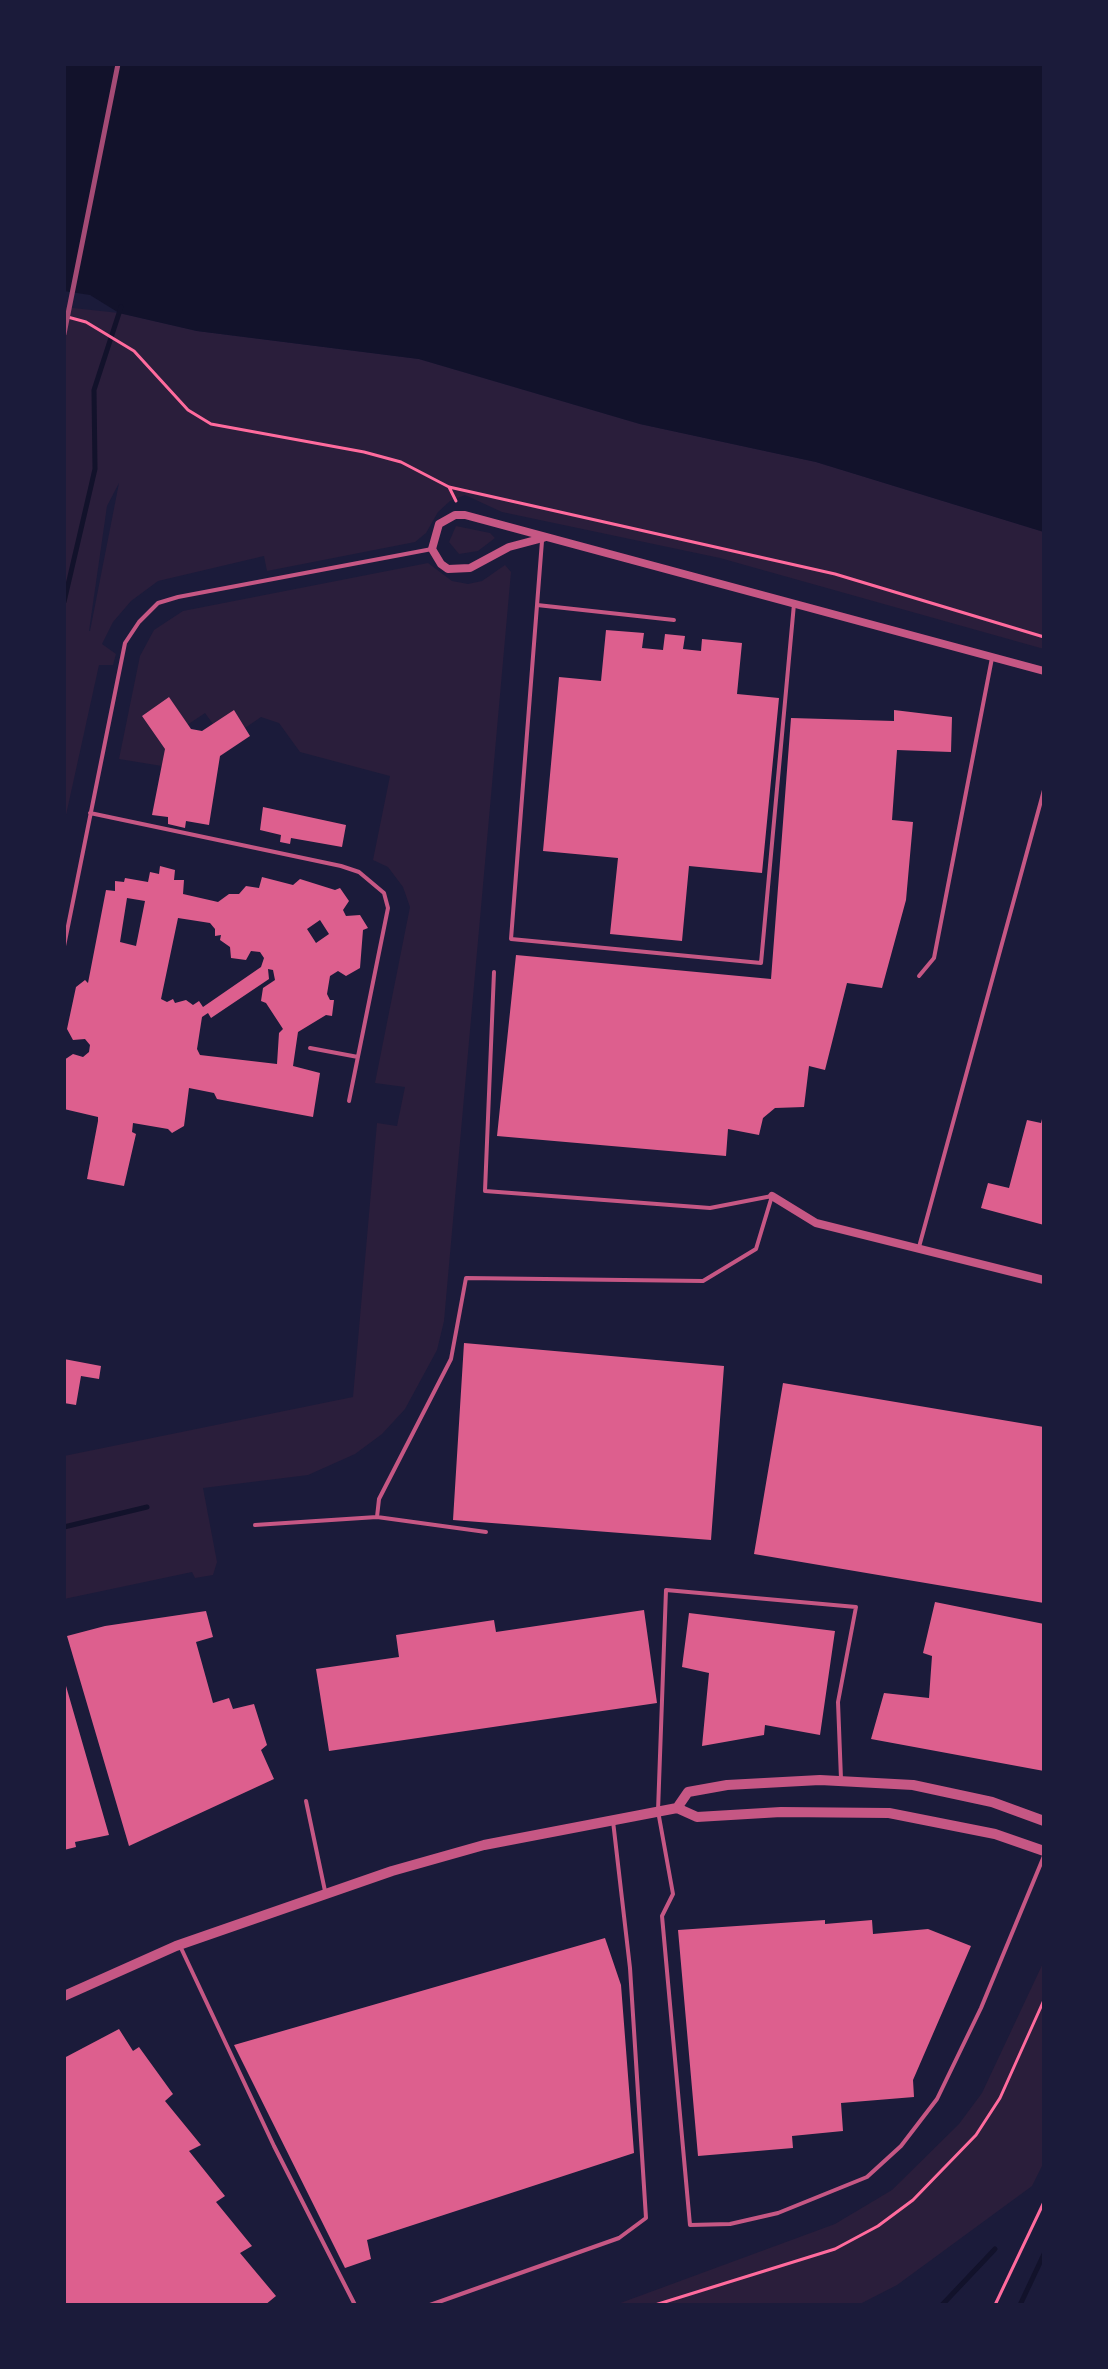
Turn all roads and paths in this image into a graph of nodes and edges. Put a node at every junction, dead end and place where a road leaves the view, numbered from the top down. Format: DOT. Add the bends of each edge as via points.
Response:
graph roads {
  1 [pos="64,316"];
  2 [pos="543,538"];
  3 [pos="432,549"];
  4 [pos="794,601"];
  5 [pos="537,605"];
  6 [pos="674,620"];
  7 [pos="1044,637"];
  8 [pos="992,658"];
  9 [pos="1044,671"];
  10 [pos="1044,790"];
  11 [pos="90,813"];
  12 [pos="64,946"];
  13 [pos="494,972"];
  14 [pos="919,976"];
  15 [pos="310,1048"];
  16 [pos="358,1057"];
  17 [pos="349,1101"];
  18 [pos="772,1196"];
  19 [pos="919,1249"];
  20 [pos="1044,1280"];
  21 [pos="377,1517"];
  22 [pos="255,1525"];
  23 [pos="486,1532"];
  24 [pos="842,1781"];
  25 [pos="306,1801"];
  26 [pos="677,1808"];
  27 [pos="658,1811"];
  28 [pos="612,1819"];
  29 [pos="1044,1821"];
  30 [pos="1044,1854"];
  31 [pos="326,1893"];
  32 [pos="180,1945"];
  33 [pos="64,1996"];
  34 [pos="1044,2000"];
  35 [pos="1044,2202"];
  36 [pos="355,2305"];
  37 [pos="430,2305"];
  38 [pos="655,2305"];
  39 [pos="995,2305"];
  1 -- 7 [label="path" via="86,322 134,351 188,410 211,424 364,452 401,462 449,487 835,574"];
  2 -- 3 [label="street" via="509,547 470,568 441,564"];
  2 -- 3 [label="street" via="455,515 439,524"];
  2 -- 4 [label="street"];
  2 -- 5 [label="lane"];
  3 -- 11 [label="lane" via="158,603 125,643"];
  4 -- 5 [label="lane" via="761,963 511,939"];
  4 -- 8 [label="street"];
  5 -- 6 [label="lane"];
  8 -- 9 [label="street"];
  8 -- 14 [label="lane" via="934,958"];
  10 -- 19 [label="lane"];
  11 -- 12 [label="lane"];
  11 -- 16 [label="lane" via="341,866 372,881 384,893 388,908"];
  13 -- 18 [label="lane" via="485,1191 710,1208"];
  15 -- 16 [label="lane"];
  16 -- 17 [label="lane"];
  18 -- 19 [label="street" via="816,1223"];
  18 -- 21 [label="lane" via="756,1249 703,1281 466,1278 451,1359 379,1499"];
  19 -- 20 [label="street"];
  21 -- 22 [label="lane"];
  21 -- 23 [label="lane"];
  24 -- 26 [label="street" via="714,1787 688,1792"];
  24 -- 27 [label="lane" via="838,1702 856,1607 666,1590"];
  24 -- 29 [label="street" via="913,1785 992,1802"];
  25 -- 31 [label="lane"];
  26 -- 27 [label="street"];
  26 -- 30 [label="street" via="697,1817 889,1813 995,1834"];
  27 -- 28 [label="street"];
  27 -- 30 [label="lane" via="673,1894 662,1916 690,2225 730,2224 814,2200 867,2177 901,2146 937,2099"];
  28 -- 31 [label="street" via="484,1845"];
  28 -- 37 [label="lane" via="630,1968 646,2218 619,2238"];
  31 -- 32 [label="street"];
  32 -- 33 [label="street"];
  32 -- 36 [label="lane"];
  34 -- 38 [label="path" via="1000,2098 976,2135 913,2200 835,2249"];
  35 -- 39 [label="path"];
}
